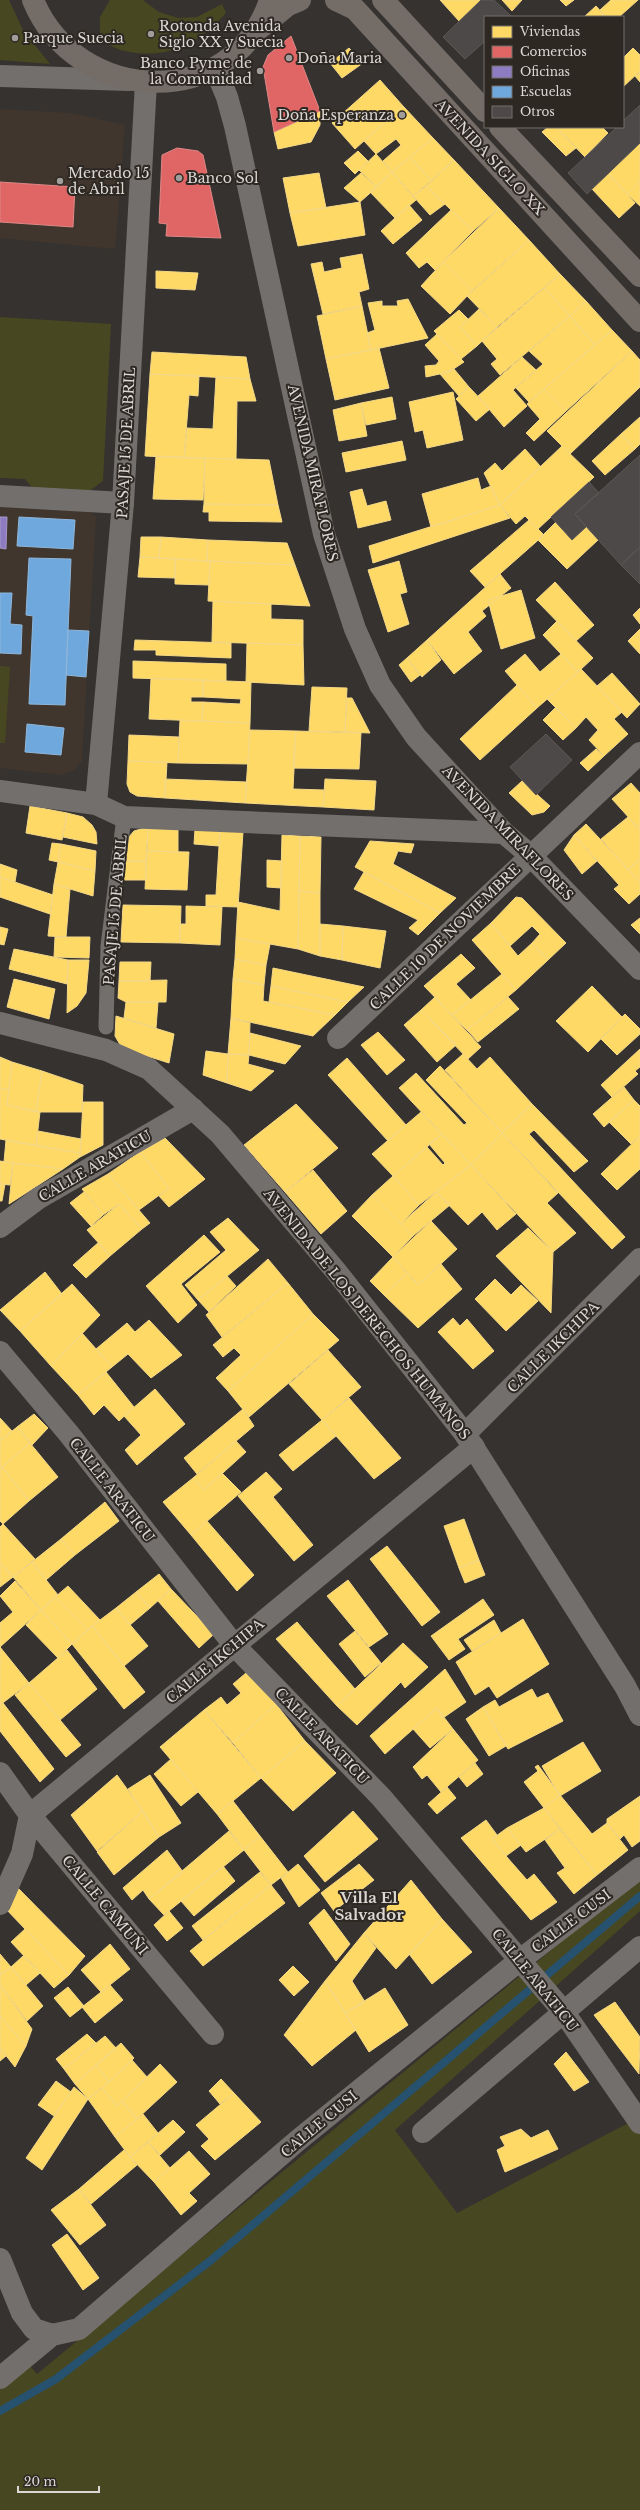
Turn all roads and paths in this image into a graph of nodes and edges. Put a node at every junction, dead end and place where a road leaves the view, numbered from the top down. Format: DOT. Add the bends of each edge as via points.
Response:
graph roads {
  1 [pos="33,0"];
  2 [pos="336,0"];
  3 [pos="383,0"];
  4 [pos="288,1"];
  5 [pos="215,68"];
  6 [pos="0,76"];
  7 [pos="139,81"];
  8 [pos="484,110"];
  9 [pos="501,128"];
  10 [pos="640,276"];
  11 [pos="640,321"];
  12 [pos="0,496"];
  13 [pos="123,503"];
  14 [pos="640,753"];
  15 [pos="0,791"];
  16 [pos="96,804"];
  17 [pos="124,817"];
  18 [pos="504,833"];
  19 [pos="530,855"];
  20 [pos="640,969"];
  21 [pos="0,1023"];
  22 [pos="106,1027"];
  23 [pos="338,1038"];
  24 [pos="193,1109"];
  25 [pos="0,1227"];
  26 [pos="640,1259"];
  27 [pos="3,1362"];
  28 [pos="470,1440"];
  29 [pos="234,1645"];
  30 [pos="640,1715"];
  31 [pos="0,1773"];
  32 [pos="30,1815"];
  33 [pos="640,1868"];
  34 [pos="0,1904"];
  35 [pos="640,1947"];
  36 [pos="520,1960"];
  37 [pos="563,2011"];
  38 [pos="213,2034"];
  39 [pos="640,2123"];
  40 [pos="423,2132"];
  41 [pos="0,2259"];
  42 [pos="52,2335"];
  43 [pos="0,2378"];
  1 -- 7 [label="highway" via="47,27 74,55 107,74"];
  2 -- 11 [label="highway, AVENIDA SIGLO XX" via="354,9"];
  3 -- 8 [label="highway, AVENIDA SIGLO XX"];
  4 -- 5 [label="highway"];
  5 -- 7 [label="highway" via="195,76"];
  5 -- 18 [label="street, AVENIDA MIRAFLORES" via="235,126 324,534 354,629 380,685 416,736"];
  6 -- 7 [label="street"];
  7 -- 13 [label="street, PASAJE 15 DE ABRIL"];
  9 -- 10 [label="highway, AVENIDA SIGLO XX"];
  12 -- 13 [label="street"];
  13 -- 16 [label="street, PASAJE 15 DE ABRIL"];
  14 -- 19 [label="street, CALLE 10 DE NOVIEMBRE"];
  15 -- 16 [label="street"];
  16 -- 17 [label="street"];
  17 -- 18 [label="street"];
  17 -- 22 [label="lane, PASAJE 15 DE ABRIL" via="108,946"];
  18 -- 19 [label="street, AVENIDA MIRAFLORES"];
  19 -- 20 [label="street, AVENIDA MIRAFLORES"];
  19 -- 23 [label="street, CALLE 10 DE NOVIEMBRE"];
  21 -- 24 [label="street, AVENIDA DE LOS DERECHOS HUMANOS" via="106,1050 149,1069"];
  24 -- 25 [label="street, CALLE ARATICU" via="39,1198"];
  24 -- 28 [label="street, AVENIDA DE LOS DERECHOS HUMANOS" via="220,1134 335,1270"];
  26 -- 28 [label="street, CALLE IKCHIPA"];
  27 -- 29 [label="street, CALLE ARATICU" via="69,1434"];
  28 -- 29 [label="street, CALLE IKCHIPA"];
  28 -- 30 [label="street, AVENIDA DE LOS DERECHOS HUMANOS" via="625,1686"];
  29 -- 32 [label="street, CALLE IKCHIPA"];
  29 -- 36 [label="street, CALLE ARATICU" via="381,1797"];
  31 -- 32 [label="street, CALLE CAMUÑI"];
  32 -- 34 [label="street" via="22,1854"];
  32 -- 38 [label="street, CALLE CAMUÑI"];
  33 -- 36 [label="street, CALLE CUSI"];
  35 -- 37 [label="street"];
  36 -- 37 [label="street, CALLE ARATICU"];
  36 -- 42 [label="street, CALLE CUSI" via="297,2141 79,2329"];
  37 -- 39 [label="street, CALLE ARATICU"];
  37 -- 40 [label="street"];
  41 -- 42 [label="street" via="22,2313 34,2329"];
  42 -- 43 [label="street, CALLE CUSI"];
}
